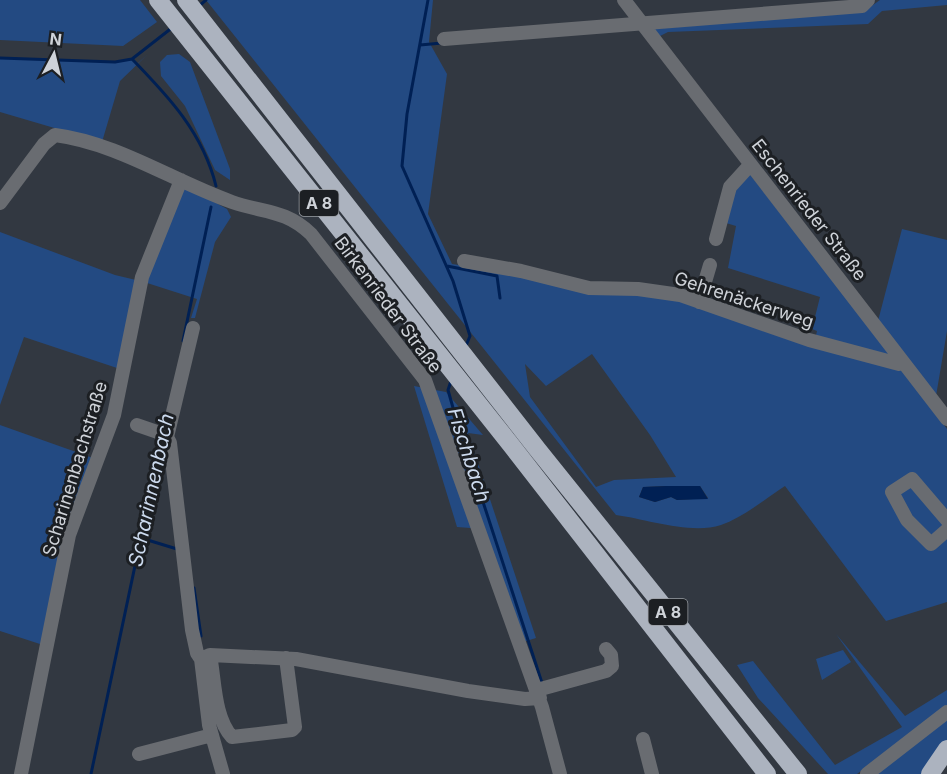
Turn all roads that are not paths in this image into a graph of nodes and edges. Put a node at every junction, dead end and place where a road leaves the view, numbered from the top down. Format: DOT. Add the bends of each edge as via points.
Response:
graph roads {
  1 [pos="186,0"];
  2 [pos="624,0"];
  3 [pos="868,0"];
  4 [pos="163,6"];
  5 [pos="641,24"];
  6 [pos="444,39"];
  7 [pos="750,165"];
  8 [pos="181,180"];
  9 [pos="0,203"];
  10 [pos="716,239"];
  11 [pos="464,261"];
  12 [pos="710,265"];
  13 [pos="699,302"];
  14 [pos="193,328"];
  15 [pos="903,362"];
  16 [pos="947,419"];
  17 [pos="137,425"];
  18 [pos="164,434"];
  19 [pos="947,520"];
  20 [pos="947,530"];
  21 [pos="606,649"];
  22 [pos="206,657"];
  23 [pos="286,658"];
  24 [pos="541,691"];
  25 [pos="947,712"];
  26 [pos="210,730"];
  27 [pos="643,738"];
  28 [pos="947,749"];
  29 [pos="139,754"];
  30 [pos="21,774"];
  31 [pos="223,774"];
  32 [pos="560,774"];
  33 [pos="652,774"];
  34 [pos="767,774"];
  35 [pos="798,774"];
  36 [pos="867,774"];
  37 [pos="930,774"];
  1 -- 35 [label="highway, A 8" via="462,354"];
  2 -- 5 [label="street, Eschenrieder Straße"];
  3 -- 5 [label="street" via="862,6"];
  4 -- 34 [label="highway, A 8"];
  5 -- 6 [label="street"];
  5 -- 7 [label="street, Eschenrieder Straße"];
  7 -- 10 [label="street" via="730,187"];
  7 -- 15 [label="street, Eschenrieder Straße"];
  8 -- 9 [label="street, Birkenrieder Straße" via="102,147 55,135"];
  8 -- 24 [label="street, Birkenrieder Straße" via="233,202 297,221 425,380"];
  8 -- 30 [label="street, Scharinenbachstraße" via="142,277 114,415 69,535"];
  11 -- 13 [label="street, Gehrenäckerweg" via="589,288 665,292"];
  12 -- 13 [label="street"];
  13 -- 15 [label="street, Gehrenäckerweg" via="809,340 868,357"];
  14 -- 18 [label="street"];
  15 -- 16 [label="street, Eschenrieder Straße"];
  17 -- 18 [label="street"];
  18 -- 22 [label="street" via="192,630"];
  19 -- 20 [label="street" via="912,479 892,492 907,520 931,544"];
  21 -- 24 [label="street" via="612,666 606,671"];
  22 -- 23 [label="street"];
  22 -- 23 [label="street" via="221,716 232,737 295,727"];
  22 -- 26 [label="street"];
  23 -- 24 [label="street" via="468,692"];
  24 -- 32 [label="street, Birkenrieder Straße"];
  25 -- 36 [label="street"];
  26 -- 29 [label="street"];
  26 -- 31 [label="street"];
  27 -- 33 [label="street"];
  28 -- 37 [label="highway"];
}
